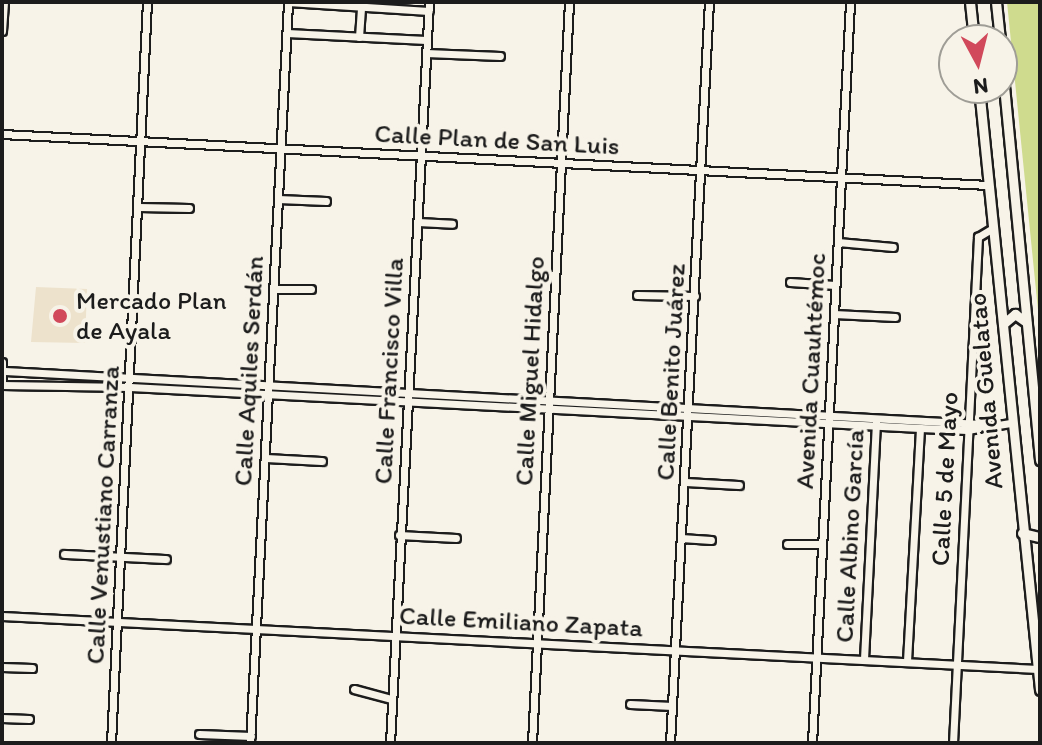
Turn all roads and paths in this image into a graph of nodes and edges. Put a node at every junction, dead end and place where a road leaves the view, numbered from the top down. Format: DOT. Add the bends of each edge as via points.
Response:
graph roads {
  1 [pos="4,2"];
  2 [pos="147,2"];
  3 [pos="288,2"];
  4 [pos="569,2"];
  5 [pos="709,2"];
  6 [pos="850,2"];
  7 [pos="970,2"];
  8 [pos="996,2"];
  9 [pos="336,4"];
  10 [pos="384,5"];
  11 [pos="361,7"];
  12 [pos="429,7"];
  13 [pos="972,24"];
  14 [pos="998,24"];
  15 [pos="2,31"];
  16 [pos="287,33"];
  17 [pos="359,37"];
  18 [pos="426,40"];
  19 [pos="426,53"];
  20 [pos="500,56"];
  21 [pos="981,104"];
  22 [pos="1006,104"];
  23 [pos="2,134"];
  24 [pos="141,140"];
  25 [pos="281,148"];
  26 [pos="421,157"];
  27 [pos="560,163"];
  28 [pos="701,171"];
  29 [pos="840,177"];
  30 [pos="989,185"];
  31 [pos="278,199"];
  32 [pos="326,201"];
  33 [pos="139,207"];
  34 [pos="189,208"];
  35 [pos="418,222"];
  36 [pos="452,224"];
  37 [pos="993,228"];
  38 [pos="838,242"];
  39 [pos="893,247"];
  40 [pos="790,282"];
  41 [pos="835,285"];
  42 [pos="273,289"];
  43 [pos="311,289"];
  44 [pos="637,295"];
  45 [pos="695,296"];
  46 [pos="834,314"];
  47 [pos="895,317"];
  48 [pos="1026,322"];
  49 [pos="1002,325"];
  50 [pos="2,362"];
  51 [pos="5,371"];
  52 [pos="130,382"];
  53 [pos="2,384"];
  54 [pos="325,387"];
  55 [pos="268,389"];
  56 [pos="303,391"];
  57 [pos="370,394"];
  58 [pos="409,396"];
  59 [pos="325,397"];
  60 [pos="548,404"];
  61 [pos="689,405"];
  62 [pos="648,409"];
  63 [pos="754,409"];
  64 [pos="788,410"];
  65 [pos="830,412"];
  66 [pos="689,415"];
  67 [pos="876,415"];
  68 [pos="753,418"];
  69 [pos="968,420"];
  70 [pos="787,421"];
  71 [pos="830,423"];
  72 [pos="1010,423"];
  73 [pos="984,425"];
  74 [pos="876,426"];
  75 [pos="920,428"];
  76 [pos="967,430"];
  77 [pos="265,458"];
  78 [pos="1040,460"];
  79 [pos="322,461"];
  80 [pos="685,482"];
  81 [pos="739,485"];
  82 [pos="1022,533"];
  83 [pos="399,535"];
  84 [pos="1040,537"];
  85 [pos="456,538"];
  86 [pos="681,538"];
  87 [pos="711,540"];
  88 [pos="787,544"];
  89 [pos="821,544"];
  90 [pos="64,554"];
  91 [pos="121,557"];
  92 [pos="166,559"];
  93 [pos="2,616"];
  94 [pos="117,621"];
  95 [pos="256,629"];
  96 [pos="397,635"];
  97 [pos="537,643"];
  98 [pos="676,650"];
  99 [pos="815,657"];
  100 [pos="864,659"];
  101 [pos="907,661"];
  102 [pos="957,663"];
  103 [pos="2,667"];
  104 [pos="32,668"];
  105 [pos="1038,669"];
  106 [pos="354,689"];
  107 [pos="1040,690"];
  108 [pos="391,699"];
  109 [pos="630,704"];
  110 [pos="672,706"];
  111 [pos="2,718"];
  112 [pos="29,719"];
  113 [pos="199,734"];
  114 [pos="250,739"];
  115 [pos="111,743"];
  116 [pos="390,743"];
  117 [pos="532,743"];
  118 [pos="670,743"];
  119 [pos="812,743"];
  120 [pos="953,743"];
  1 -- 15 [label="street"];
  2 -- 24 [label="street, Calle Venustiano Carranza"];
  3 -- 9 [label="street"];
  3 -- 16 [label="street, Calle Aquiles Serdán"];
  4 -- 27 [label="street, Calle Miguel Hidalgo"];
  5 -- 28 [label="street, Calle Benito Juárez"];
  6 -- 29 [label="street, Avenida Cuauhtémoc"];
  7 -- 13 [label="main road"];
  8 -- 14 [label="main road"];
  9 -- 11 [label="street"];
  10 -- 11 [label="street"];
  10 -- 12 [label="street"];
  11 -- 17 [label="street"];
  12 -- 18 [label="street, Calle Francisco Villa"];
  16 -- 17 [label="street"];
  16 -- 25 [label="street, Calle Aquiles Serdán"];
  17 -- 18 [label="street"];
  18 -- 19 [label="street, Calle Francisco Villa"];
  19 -- 20 [label="street"];
  19 -- 26 [label="street, Calle Francisco Villa"];
  21 -- 30 [label="main road, Avenida Guelatao"];
  22 -- 48 [label="main road, Avenida Guelatao"];
  23 -- 24 [label="street, Calle Plan de San Luis"];
  24 -- 25 [label="street, Calle Plan de San Luis"];
  24 -- 33 [label="street, Calle Venustiano Carranza"];
  25 -- 26 [label="street, Calle Plan de San Luis"];
  25 -- 31 [label="street, Calle Aquiles Serdán"];
  26 -- 27 [label="street, Calle Plan de San Luis"];
  26 -- 35 [label="street, Calle Francisco Villa"];
  27 -- 28 [label="street, Calle Plan de San Luis"];
  27 -- 60 [label="street, Calle Miguel Hidalgo"];
  28 -- 29 [label="street, Calle Plan de San Luis"];
  28 -- 45 [label="street, Calle Benito Juárez"];
  29 -- 30 [label="street, Calle Plan de San Luis"];
  29 -- 38 [label="street, Avenida Cuauhtémoc"];
  30 -- 37 [label="main road, Avenida Guelatao"];
  31 -- 32 [label="street"];
  31 -- 42 [label="street, Calle Aquiles Serdán"];
  33 -- 34 [label="street"];
  33 -- 52 [label="street, Calle Venustiano Carranza"];
  35 -- 36 [label="street"];
  35 -- 58 [label="street, Calle Francisco Villa"];
  37 -- 49 [label="main road, Avenida Guelatao"];
  37 -- 69 [label="street, Calle 5 de Mayo" via="978,237"];
  38 -- 39 [label="street"];
  38 -- 41 [label="street, Avenida Cuauhtémoc"];
  40 -- 41 [label="street"];
  41 -- 46 [label="street, Avenida Cuauhtémoc"];
  42 -- 43 [label="street"];
  42 -- 55 [label="street, Calle Aquiles Serdán"];
  44 -- 45 [label="street"];
  45 -- 61 [label="street, Calle Benito Juárez"];
  46 -- 47 [label="street"];
  46 -- 65 [label="street, Avenida Cuauhtémoc"];
  48 -- 49 [label="main road" via="1015,314"];
  48 -- 78 [label="main road, Avenida Guelatao"];
  49 -- 72 [label="main road, Avenida Guelatao"];
  50 -- 51 [label="street"];
  51 -- 52 [label="street"];
  51 -- 53 [label="street"];
  52 -- 53 [label="street"];
  52 -- 55 [label="street"];
  52 -- 91 [label="street, Calle Venustiano Carranza"];
  54 -- 56 [label="street"];
  54 -- 57 [label="street"];
  54 -- 59 [label="street"];
  55 -- 56 [label="street"];
  55 -- 77 [label="street, Calle Aquiles Serdán"];
  56 -- 59 [label="street"];
  57 -- 58 [label="street"];
  57 -- 59 [label="street"];
  58 -- 60 [label="street"];
  58 -- 83 [label="street, Calle Francisco Villa"];
  60 -- 62 [label="street"];
  60 -- 97 [label="street, Calle Miguel Hidalgo"];
  61 -- 62 [label="street"];
  61 -- 63 [label="street"];
  61 -- 66 [label="street, Calle Benito Juárez"];
  62 -- 66 [label="street"];
  63 -- 64 [label="street"];
  63 -- 68 [label="street"];
  64 -- 65 [label="street"];
  64 -- 70 [label="street"];
  65 -- 67 [label="street"];
  65 -- 71 [label="street, Avenida Cuauhtémoc"];
  66 -- 68 [label="street"];
  66 -- 80 [label="street, Calle Benito Juárez"];
  67 -- 69 [label="street"];
  67 -- 74 [label="street, Calle Albino García"];
  68 -- 70 [label="street"];
  69 -- 73 [label="street"];
  69 -- 76 [label="street, Calle 5 de Mayo"];
  70 -- 71 [label="street"];
  71 -- 74 [label="street"];
  71 -- 89 [label="street, Avenida Cuauhtémoc"];
  72 -- 73 [label="street"];
  72 -- 82 [label="main road, Avenida Guelatao"];
  73 -- 76 [label="street"];
  74 -- 75 [label="street"];
  74 -- 100 [label="street, Calle Albino García"];
  75 -- 76 [label="street"];
  75 -- 101 [label="street"];
  76 -- 102 [label="street, Calle 5 de Mayo"];
  77 -- 79 [label="street"];
  77 -- 95 [label="street, Calle Aquiles Serdán"];
  80 -- 81 [label="street"];
  80 -- 86 [label="street, Calle Benito Juárez"];
  82 -- 84 [label="main road"];
  82 -- 105 [label="main road, Avenida Guelatao"];
  83 -- 85 [label="street"];
  83 -- 96 [label="street, Calle Francisco Villa"];
  86 -- 87 [label="street"];
  86 -- 98 [label="street, Calle Benito Juárez"];
  88 -- 89 [label="street"];
  89 -- 99 [label="street, Avenida Cuauhtémoc"];
  90 -- 91 [label="street"];
  91 -- 92 [label="street"];
  91 -- 94 [label="street, Calle Venustiano Carranza"];
  93 -- 94 [label="street, Calle Emiliano Zapata"];
  94 -- 95 [label="street, Calle Emiliano Zapata"];
  94 -- 115 [label="street, Calle Venustiano Carranza"];
  95 -- 96 [label="street, Calle Emiliano Zapata"];
  95 -- 114 [label="street, Calle Aquiles Serdán"];
  96 -- 97 [label="street, Calle Emiliano Zapata"];
  96 -- 108 [label="street, Calle Francisco Villa"];
  97 -- 98 [label="street, Calle Emiliano Zapata"];
  97 -- 117 [label="street, Calle Miguel Hidalgo"];
  98 -- 99 [label="street, Calle Emiliano Zapata"];
  98 -- 110 [label="street, Calle Benito Juárez"];
  99 -- 100 [label="street, Calle Emiliano Zapata"];
  99 -- 119 [label="street, Avenida Cuauhtémoc"];
  100 -- 101 [label="street, Calle Emiliano Zapata"];
  101 -- 102 [label="street, Calle Emiliano Zapata"];
  102 -- 105 [label="street, Calle Emiliano Zapata"];
  102 -- 120 [label="street, Calle 5 de Mayo"];
  103 -- 104 [label="street"];
  105 -- 107 [label="main road, Avenida Guelatao"];
  106 -- 108 [label="street"];
  108 -- 116 [label="street, Calle Francisco Villa"];
  109 -- 110 [label="street"];
  110 -- 118 [label="street, Calle Benito Juárez"];
  111 -- 112 [label="street"];
  113 -- 114 [label="street"];
}
